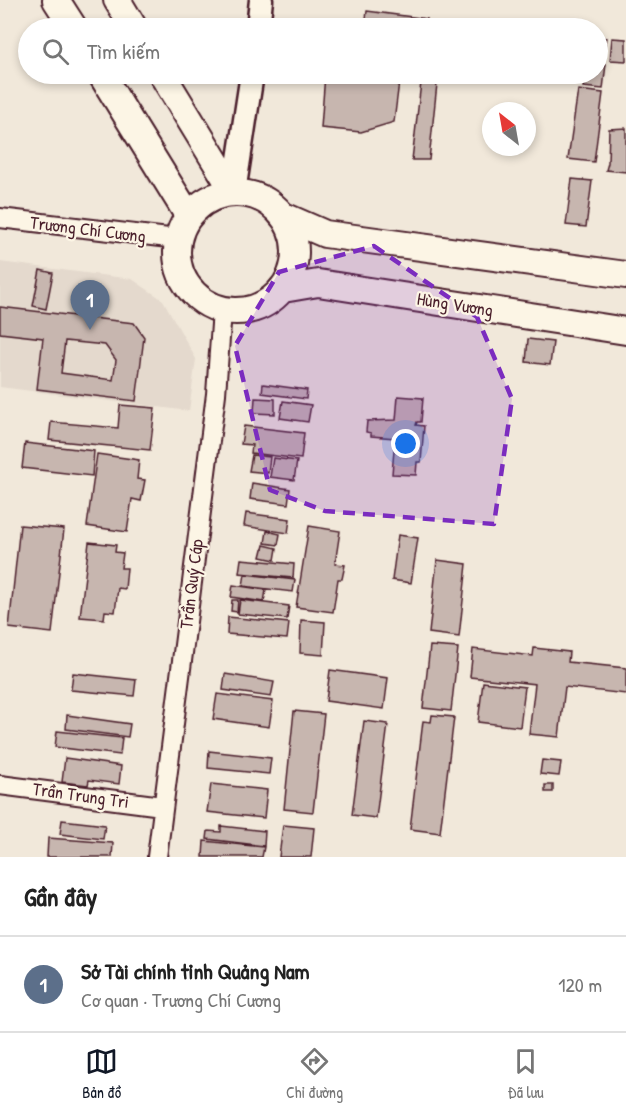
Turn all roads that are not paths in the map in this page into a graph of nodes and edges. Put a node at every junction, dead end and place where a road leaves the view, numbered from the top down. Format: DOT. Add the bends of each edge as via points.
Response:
graph roads {
  1 [pos="56,0"];
  2 [pos="117,0"];
  3 [pos="261,0"];
  4 [pos="68,18"];
  5 [pos="128,18"];
  6 [pos="259,18"];
  7 [pos="107,84"];
  8 [pos="168,84"];
  9 [pos="250,84"];
  10 [pos="234,192"];
  11 [pos="188,215"];
  12 [pos="286,217"];
  13 [pos="0,218"];
  14 [pos="177,239"];
  15 [pos="626,275"];
  16 [pos="283,289"];
  17 [pos="222,310"];
  18 [pos="626,331"];
  19 [pos="0,785"];
  20 [pos="162,806"];
  21 [pos="157,857"];
  1 -- 4 [label="main road"];
  2 -- 5 [label="main road"];
  3 -- 6 [label="street"];
  7 -- 11 [label="main road"];
  8 -- 10 [label="main road"];
  9 -- 10 [label="street"];
  10 -- 11 [label="main road" via="208,198"];
  10 -- 12 [label="main road" via="263,198"];
  11 -- 14 [label="main road"];
  12 -- 15 [label="main road" via="325,234"];
  12 -- 16 [label="main road" via="296,240 295,266"];
  13 -- 14 [label="street, Trương Chí Cương"];
  14 -- 17 [label="main road" via="178,270 195,296"];
  16 -- 17 [label="main road" via="266,304 245,311"];
  16 -- 18 [label="main road, Hùng Vương" via="318,283"];
  17 -- 20 [label="street, Trần Quý Cáp" via="216,394"];
  19 -- 20 [label="street, Trần Trung Tri"];
  20 -- 21 [label="street, Trần Quý Cáp"];
}
